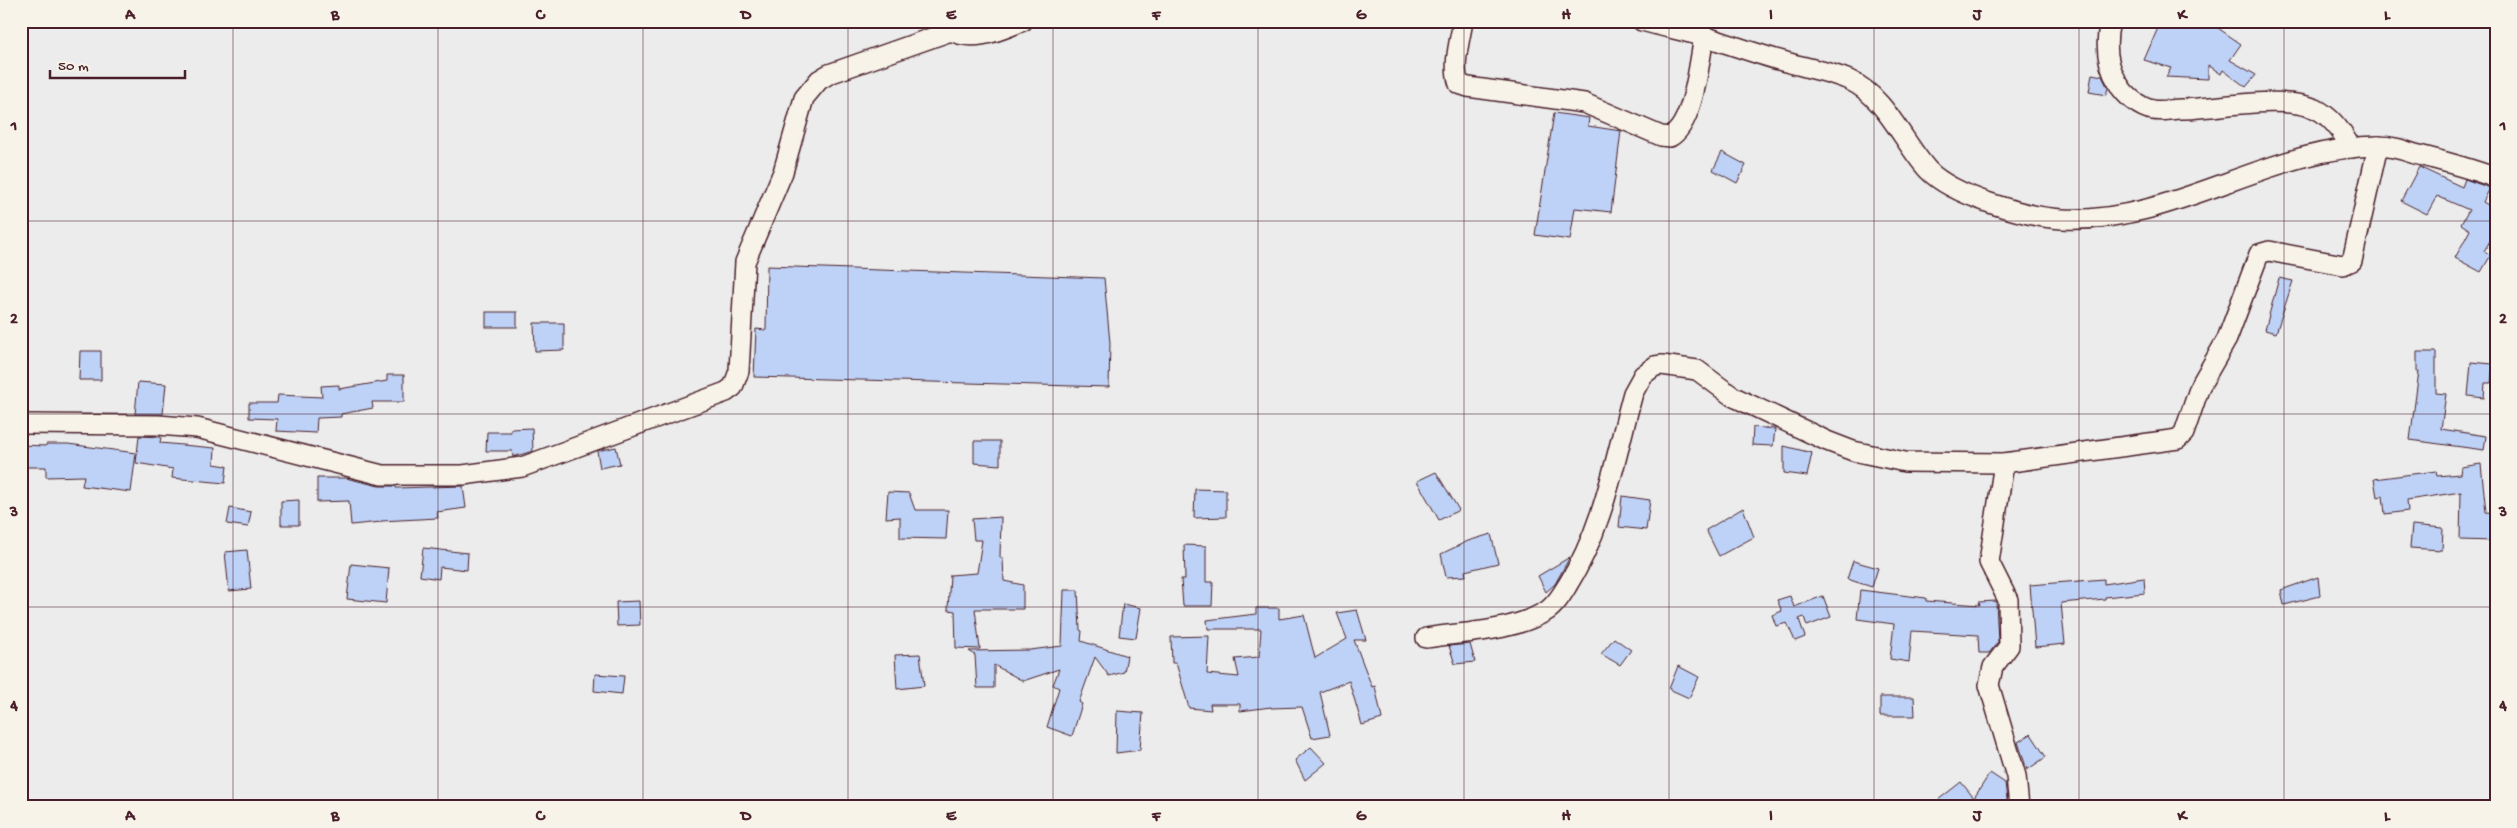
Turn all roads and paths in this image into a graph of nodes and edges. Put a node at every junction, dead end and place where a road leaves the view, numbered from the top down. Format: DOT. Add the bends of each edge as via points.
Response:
graph roads {
  1 [pos="1023,21"];
  2 [pos="1463,21"];
  3 [pos="1642,21"];
  4 [pos="2110,21"];
  5 [pos="950,26"];
  6 [pos="1704,37"];
  7 [pos="2378,146"];
  8 [pos="2351,148"];
  9 [pos="2496,178"];
  10 [pos="21,424"];
  11 [pos="2004,463"];
  12 [pos="1426,638"];
  13 [pos="2019,807"];
  1 -- 5 [label="street" via="991,34 968,37"];
  2 -- 6 [label="street" via="1456,68 1459,84 1584,103 1670,137 1681,128 1694,88"];
  3 -- 6 [label="street"];
  4 -- 8 [label="street" via="2107,52 2112,74 2121,89 2138,103 2153,110 2283,103 2315,109 2331,119"];
  5 -- 10 [label="street" via="829,74 819,80 804,98 779,184 745,262 739,371 726,392 522,467 463,475 382,475 197,428 149,424"];
  6 -- 8 [label="street" via="1849,80 1868,92 1929,171 1994,206 2028,214 2062,219 2117,216 2173,202 2275,167"];
  7 -- 8 [label="street"];
  7 -- 9 [label="street" via="2461,165"];
  7 -- 11 [label="street" via="2352,261 2343,265 2270,252 2259,254 2227,339 2200,386 2181,437"];
  11 -- 12 [label="street" via="1926,464 1853,451 1732,396 1697,370 1655,366 1643,375 1633,393 1599,517 1579,567 1557,601 1546,611 1506,626"];
  11 -- 13 [label="street" via="1989,562 2008,600 2009,646 1993,667 1989,685 2016,776"];
}
